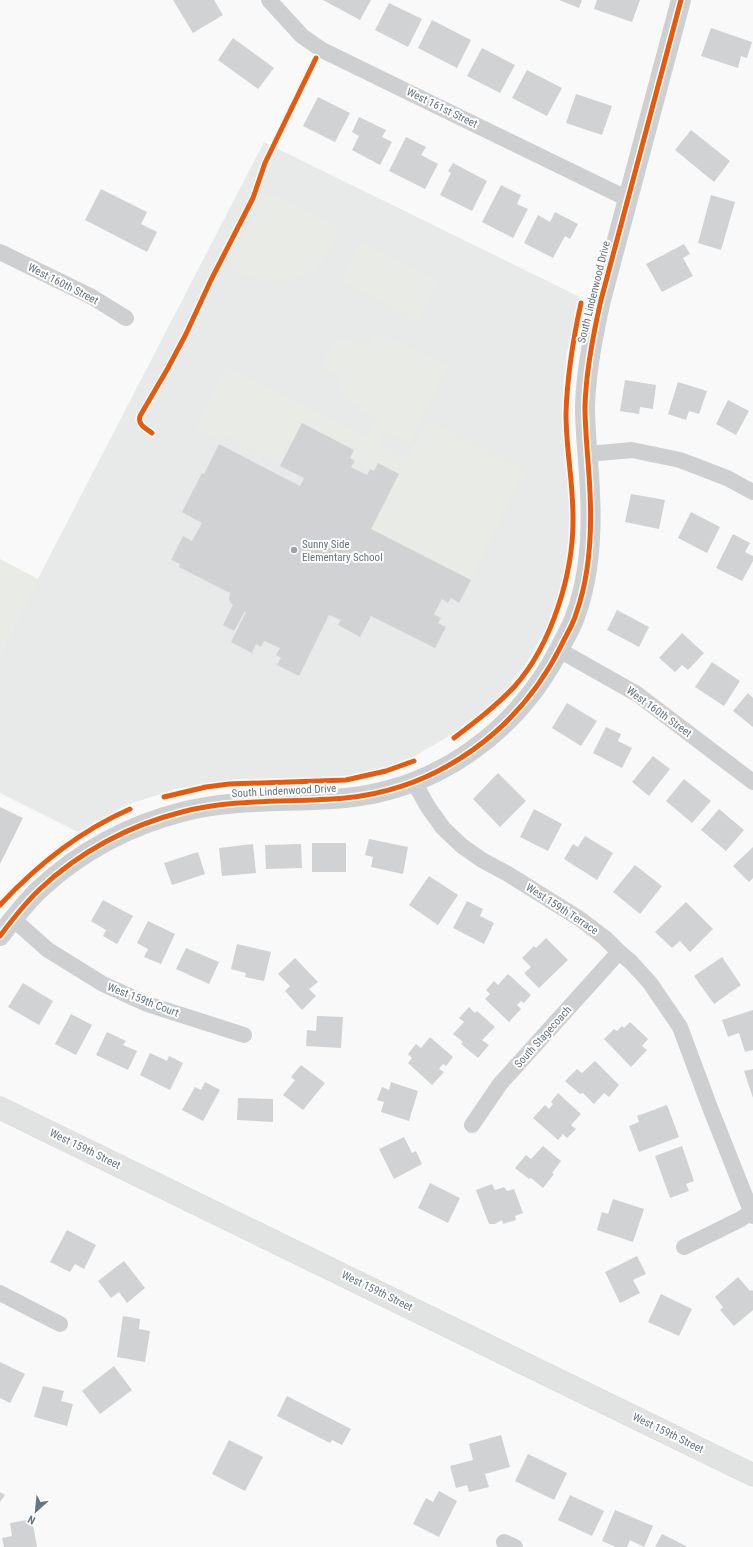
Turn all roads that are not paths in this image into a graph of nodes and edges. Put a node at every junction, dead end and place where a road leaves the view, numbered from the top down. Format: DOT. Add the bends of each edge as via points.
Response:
graph roads {
  1 [pos="269,0"];
  2 [pos="681,0"];
  3 [pos="628,199"];
  4 [pos="0,252"];
  5 [pos="126,318"];
  6 [pos="588,454"];
  7 [pos="753,492"];
  8 [pos="559,650"];
  9 [pos="414,782"];
  10 [pos="753,782"];
  11 [pos="13,919"];
  12 [pos="0,936"];
  13 [pos="619,952"];
  14 [pos="244,1035"];
  15 [pos="0,1108"];
  16 [pos="472,1125"];
  17 [pos="752,1214"];
  18 [pos="684,1247"];
  19 [pos="0,1293"];
  20 [pos="60,1324"];
  21 [pos="753,1475"];
  1 -- 3 [label="street, West 161st Street" via="302,36 322,50"];
  2 -- 3 [label="street, South Lindenwood Drive"];
  3 -- 6 [label="street, South Lindenwood Drive" via="591,344 585,405"];
  4 -- 5 [label="street, West 160th Street"];
  6 -- 7 [label="street" via="632,450 680,460 727,478"];
  6 -- 8 [label="street, South Lindenwood Drive" via="591,531 588,566 576,616"];
  8 -- 9 [label="street, South Lindenwood Drive" via="540,683 508,721 466,754"];
  8 -- 10 [label="street, West 160th Street" via="638,694"];
  9 -- 11 [label="street, South Lindenwood Drive" via="373,794 343,798 223,804 184,811 155,820 85,854 39,889"];
  9 -- 13 [label="street, West 159th Terrace" via="443,828 462,846 580,919"];
  11 -- 12 [label="street, South Lindenwood Drive"];
  11 -- 14 [label="street, West 159th Court" via="48,950 103,984 148,1004"];
  13 -- 16 [label="street, South Stagecoach" via="500,1084"];
  13 -- 17 [label="street, West 159th Terrace" via="650,983 680,1027"];
  15 -- 21 [label="main road, West 159th Street"];
  17 -- 18 [label="street, West 159th Terrace"];
  19 -- 20 [label="street"];
}
